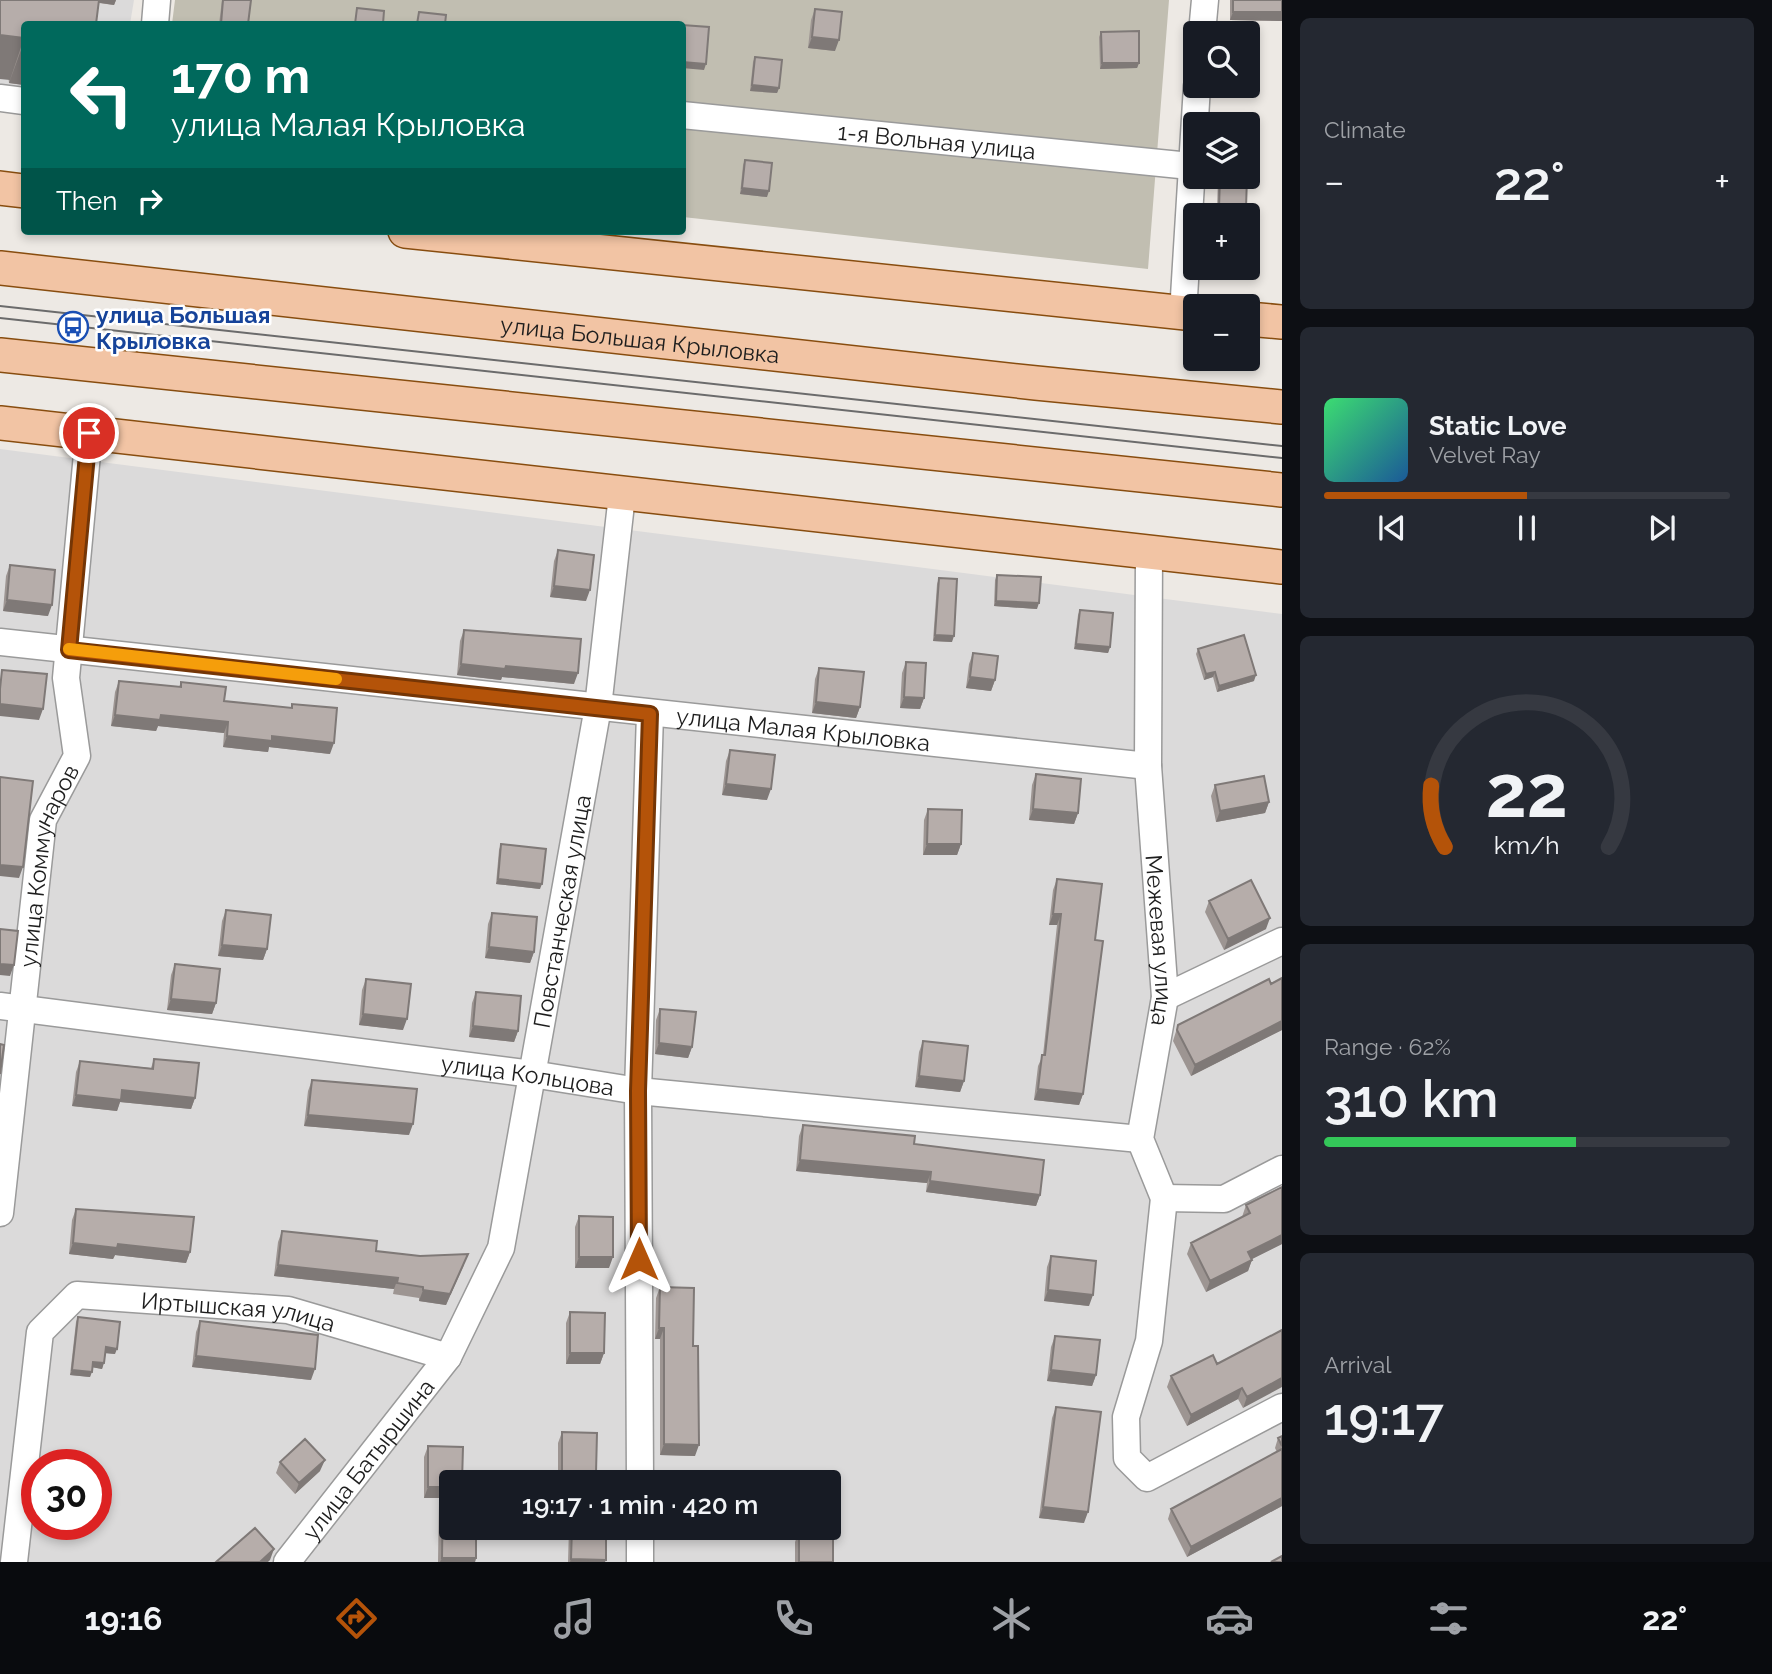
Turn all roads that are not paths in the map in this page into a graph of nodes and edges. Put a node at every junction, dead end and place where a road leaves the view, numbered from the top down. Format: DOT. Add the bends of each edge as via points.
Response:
graph roads {
  1 [pos="158,0"];
  2 [pos="1205,0"];
  3 [pos="155,21"];
  4 [pos="1203,21"];
  5 [pos="0,98"];
  6 [pos="21,101"];
  7 [pos="686,115"];
  8 [pos="1183,165"];
  9 [pos="0,188"];
  10 [pos="1190,189"];
  11 [pos="21,191"];
  12 [pos="443,235"];
  13 [pos="0,268"];
  14 [pos="1189,294"];
  15 [pos="1183,312"];
  16 [pos="1260,319"];
  17 [pos="1282,322"];
  18 [pos="0,355"];
  19 [pos="1282,407"];
  20 [pos="0,423"];
  21 [pos="89,433"];
  22 [pos="1282,490"];
  23 [pos="622,495"];
  24 [pos="1149,554"];
  25 [pos="1282,567"];
  26 [pos="0,642"];
  27 [pos="69,650"];
  28 [pos="598,707"];
  29 [pos="650,714"];
  30 [pos="1148,766"];
  31 [pos="1282,941"];
  32 [pos="1165,997"];
  33 [pos="11,1007"];
  34 [pos="531,1074"];
  35 [pos="638,1091"];
  36 [pos="1140,1139"];
  37 [pos="1282,1170"];
  38 [pos="1164,1198"];
  39 [pos="0,1213"];
  40 [pos="448,1357"];
  41 [pos="1282,1407"];
  42 [pos="640,1470"];
  43 [pos="12,1483"];
  44 [pos="640,1540"];
  45 [pos="14,1562"];
  46 [pos="287,1562"];
  47 [pos="640,1562"];
  1 -- 3 [label="street"];
  2 -- 4 [label="street"];
  5 -- 6 [label="street"];
  7 -- 8 [label="street, 1-я Вольная улица"];
  9 -- 11 [label="main road"];
  10 -- 14 [label="street"];
  12 -- 15 [label="main road"];
  13 -- 19 [label="main road, улица Большая Крыловка"];
  16 -- 17 [label="main road"];
  18 -- 22 [label="main road"];
  20 -- 21 [label="main road"];
  21 -- 23 [label="main road"];
  21 -- 27 [label="street, улица Коммунаров"];
  23 -- 24 [label="main road"];
  23 -- 28 [label="street, Повстанческая улица"];
  24 -- 25 [label="main road"];
  24 -- 30 [label="street, Межевая улица"];
  26 -- 27 [label="street, улица Малая Крыловка"];
  27 -- 28 [label="street, улица Малая Крыловка"];
  27 -- 33 [label="street, улица Коммунаров" via="66,678 76,756 43,820"];
  28 -- 29 [label="street, улица Малая Крыловка"];
  28 -- 34 [label="street, Повстанческая улица"];
  29 -- 30 [label="street, улица Малая Крыловка"];
  29 -- 35 [label="street"];
  30 -- 32 [label="street, Межевая улица"];
  31 -- 32 [label="street"];
  32 -- 36 [label="street, Межевая улица"];
  33 -- 34 [label="street, улица Кольцова"];
  33 -- 39 [label="street, улица Коммунаров"];
  34 -- 35 [label="street, улица Кольцова"];
  34 -- 40 [label="street, Повстанческая улица" via="501,1248"];
  35 -- 36 [label="street, улица Кольцова"];
  35 -- 42 [label="street"];
  36 -- 38 [label="street"];
  37 -- 38 [label="street" via="1224,1199"];
  38 -- 41 [label="street" via="1149,1341 1126,1417 1127,1458 1147,1478"];
  40 -- 43 [label="street, Иртышская улица" via="288,1310 77,1295 40,1332"];
  40 -- 46 [label="street, улица Батыршина"];
  43 -- 45 [label="street"];
  44 -- 47 [label="street"];
}
